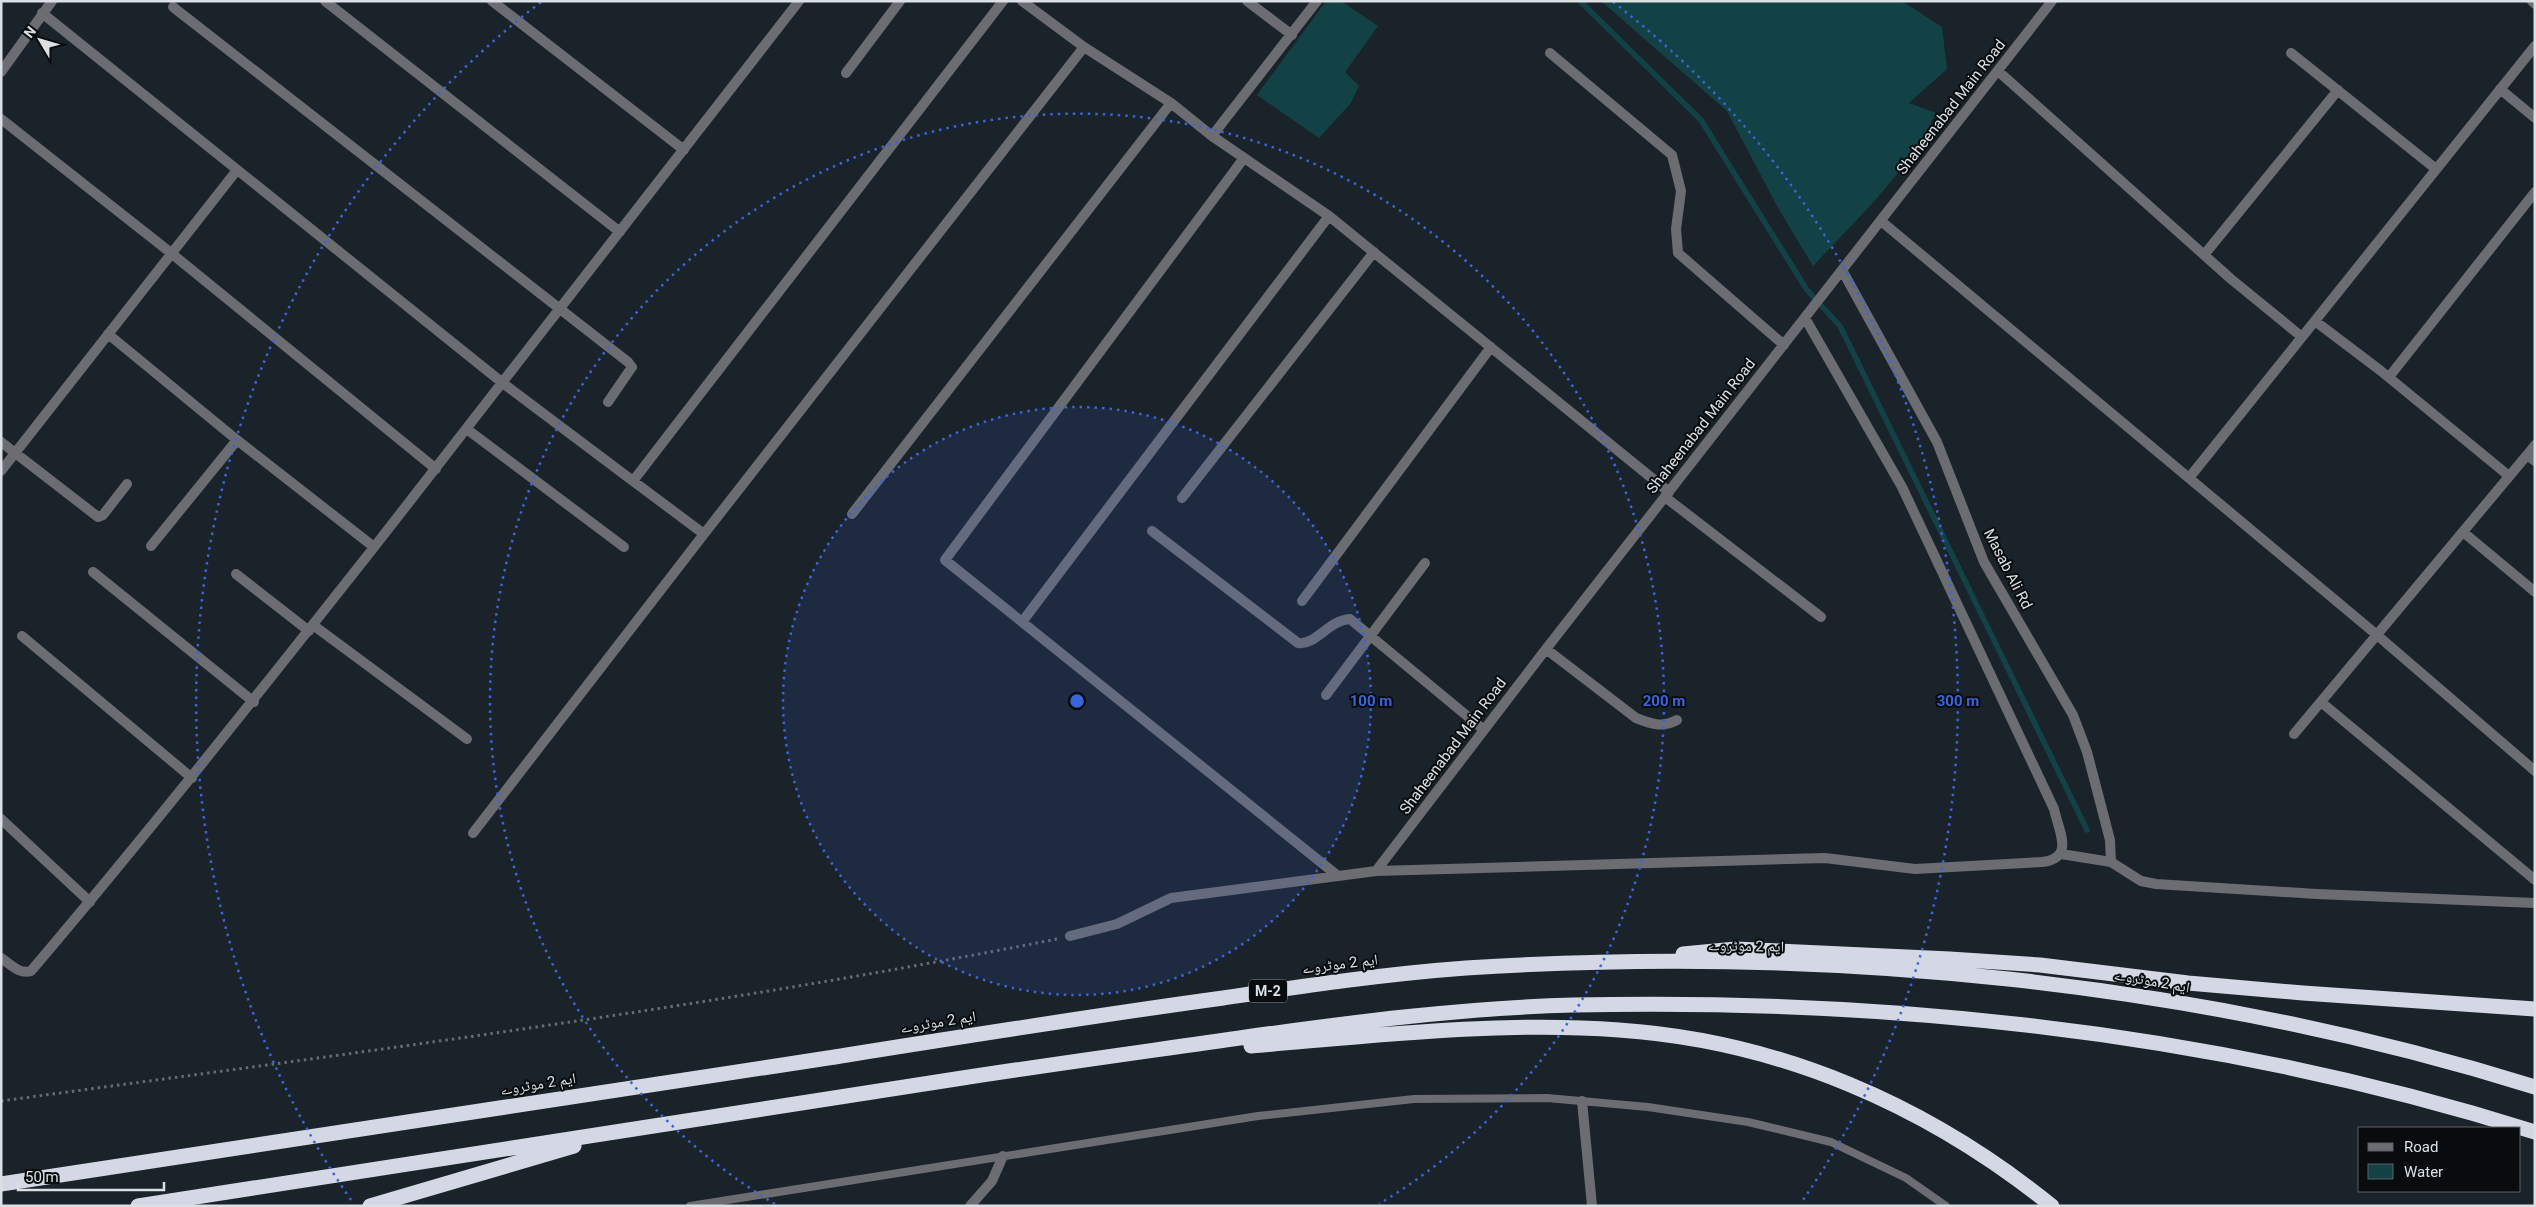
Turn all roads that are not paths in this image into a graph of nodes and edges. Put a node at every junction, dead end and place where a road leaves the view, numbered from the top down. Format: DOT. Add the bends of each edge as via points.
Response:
graph roads {
  1 [pos="52,1"];
  2 [pos="325,1"];
  3 [pos="492,1"];
  4 [pos="799,1"];
  5 [pos="900,1"];
  6 [pos="1003,1"];
  7 [pos="1022,1"];
  8 [pos="1247,1"];
  9 [pos="1317,1"];
  10 [pos="2052,1"];
  11 [pos="2532,1"];
  12 [pos="2535,4"];
  13 [pos="173,7"];
  14 [pos="42,13"];
  15 [pos="1292,35"];
  16 [pos="2535,46"];
  17 [pos="1084,48"];
  18 [pos="1550,53"];
  19 [pos="2291,53"];
  20 [pos="1998,71"];
  21 [pos="1,72"];
  22 [pos="846,73"];
  23 [pos="2500,89"];
  24 [pos="2338,90"];
  25 [pos="1171,103"];
  26 [pos="2535,118"];
  27 [pos="1,119"];
  28 [pos="1212,136"];
  29 [pos="684,150"];
  30 [pos="1244,158"];
  31 [pos="2436,169"];
  32 [pos="237,170"];
  33 [pos="2535,192"];
  34 [pos="1329,216"];
  35 [pos="1880,221"];
  36 [pos="620,232"];
  37 [pos="1374,252"];
  38 [pos="172,253"];
  39 [pos="2204,255"];
  40 [pos="1842,270"];
  41 [pos="562,308"];
  42 [pos="1805,318"];
  43 [pos="2315,321"];
  44 [pos="108,334"];
  45 [pos="2302,337"];
  46 [pos="1784,345"];
  47 [pos="1491,347"];
  48 [pos="2389,377"];
  49 [pos="504,384"];
  50 [pos="608,402"];
  51 [pos="468,430"];
  52 [pos="237,440"];
  53 [pos="1,442"];
  54 [pos="2535,445"];
  55 [pos="15,454"];
  56 [pos="2531,458"];
  57 [pos="436,469"];
  58 [pos="1,471"];
  59 [pos="2509,476"];
  60 [pos="2189,478"];
  61 [pos="633,481"];
  62 [pos="127,484"];
  63 [pos="1667,494"];
  64 [pos="1182,498"];
  65 [pos="852,514"];
  66 [pos="1152,530"];
  67 [pos="2463,532"];
  68 [pos="704,534"];
  69 [pos="151,546"];
  70 [pos="374,547"];
  71 [pos="624,547"];
  72 [pos="1425,563"];
  73 [pos="93,572"];
  74 [pos="236,574"];
  75 [pos="2535,592"];
  76 [pos="1302,601"];
  77 [pos="1821,617"];
  78 [pos="1022,622"];
  79 [pos="311,628"];
  80 [pos="1371,635"];
  81 [pos="2377,635"];
  82 [pos="22,636"];
  83 [pos="1546,649"];
  84 [pos="1326,695"];
  85 [pos="254,702"];
  86 [pos="2321,702"];
  87 [pos="1677,720"];
  88 [pos="1484,730"];
  89 [pos="2294,734"];
  90 [pos="467,739"];
  91 [pos="2535,771"];
  92 [pos="192,778"];
  93 [pos="1,819"];
  94 [pos="473,833"];
  95 [pos="2061,854"];
  96 [pos="2111,862"];
  97 [pos="1376,871"];
  98 [pos="1338,876"];
  99 [pos="2535,880"];
  100 [pos="90,902"];
  101 [pos="2535,903"];
  102 [pos="1070,936"];
  103 [pos="1,958"];
  104 [pos="1570,964"];
  105 [pos="2535,1009"];
  106 [pos="1074,1061"];
  107 [pos="2535,1087"];
  108 [pos="1582,1101"];
  109 [pos="641,1127"];
  110 [pos="2518,1127"];
  111 [pos="2521,1128"];
  112 [pos="2535,1132"];
  113 [pos="1003,1156"];
  114 [pos="1,1184"];
  115 [pos="138,1206"];
  116 [pos="370,1206"];
  117 [pos="690,1206"];
  118 [pos="970,1206"];
  119 [pos="1592,1206"];
  120 [pos="1946,1206"];
  121 [pos="2052,1206"];
  1 -- 14 [label="street"];
  2 -- 36 [label="street"];
  3 -- 29 [label="street"];
  4 -- 29 [label="street"];
  5 -- 22 [label="street"];
  6 -- 61 [label="street"];
  7 -- 17 [label="street"];
  8 -- 15 [label="street"];
  9 -- 15 [label="street"];
  10 -- 20 [label="street, Shaheenabad Main Road"];
  11 -- 12 [label="street"];
  13 -- 41 [label="street"];
  14 -- 21 [label="street"];
  14 -- 32 [label="street"];
  15 -- 28 [label="street"];
  16 -- 23 [label="street"];
  17 -- 25 [label="street"];
  17 -- 68 [label="street"];
  18 -- 46 [label="street" via="1672,155 1681,191 1676,229 1678,253"];
  19 -- 24 [label="street"];
  20 -- 35 [label="street, Shaheenabad Main Road"];
  20 -- 39 [label="street"];
  23 -- 26 [label="street"];
  23 -- 31 [label="street"];
  24 -- 31 [label="street"];
  24 -- 39 [label="street"];
  25 -- 28 [label="street"];
  25 -- 65 [label="street"];
  27 -- 38 [label="street"];
  28 -- 30 [label="street"];
  29 -- 36 [label="street"];
  30 -- 34 [label="street"];
  30 -- 78 [label="street" via="945,560"];
  31 -- 43 [label="street"];
  32 -- 38 [label="street"];
  32 -- 49 [label="street"];
  33 -- 48 [label="street"];
  34 -- 37 [label="street"];
  34 -- 78 [label="street"];
  35 -- 40 [label="street, Shaheenabad Main Road"];
  35 -- 60 [label="street"];
  36 -- 41 [label="street"];
  37 -- 47 [label="street"];
  37 -- 64 [label="street"];
  38 -- 44 [label="street"];
  38 -- 57 [label="street"];
  39 -- 45 [label="street"];
  40 -- 42 [label="street, Shaheenabad Main Road"];
  40 -- 96 [label="street, Masab Ali Rd" via="1937,442 1984,562 2073,715 2087,752 2110,840"];
  41 -- 49 [label="street"];
  41 -- 50 [label="street" via="632,367"];
  42 -- 46 [label="street, Shaheenabad Main Road"];
  42 -- 95 [label="street" via="1902,487 2054,809 2062,841"];
  43 -- 45 [label="street"];
  43 -- 48 [label="street"];
  44 -- 52 [label="street"];
  44 -- 55 [label="street"];
  45 -- 60 [label="street"];
  46 -- 63 [label="street, Shaheenabad Main Road"];
  47 -- 63 [label="street"];
  47 -- 76 [label="street"];
  48 -- 59 [label="street"];
  49 -- 51 [label="street"];
  49 -- 61 [label="street"];
  51 -- 57 [label="street"];
  51 -- 71 [label="street"];
  52 -- 69 [label="street"];
  52 -- 70 [label="street"];
  53 -- 55 [label="street"];
  54 -- 56 [label="street"];
  55 -- 58 [label="street"];
  55 -- 62 [label="street" via="98,517"];
  56 -- 59 [label="street"];
  57 -- 70 [label="street"];
  59 -- 67 [label="street"];
  60 -- 81 [label="street"];
  61 -- 68 [label="street"];
  63 -- 77 [label="street"];
  63 -- 83 [label="street, Shaheenabad Main Road"];
  66 -- 80 [label="street" via="1298,643 1308,642 1342,620 1350,619"];
  67 -- 75 [label="street"];
  67 -- 81 [label="street"];
  68 -- 94 [label="street"];
  70 -- 79 [label="street"];
  72 -- 80 [label="street"];
  73 -- 85 [label="street"];
  74 -- 79 [label="street"];
  78 -- 98 [label="street"];
  79 -- 85 [label="street"];
  79 -- 90 [label="street"];
  80 -- 84 [label="street"];
  80 -- 88 [label="street"];
  81 -- 86 [label="street"];
  81 -- 91 [label="street"];
  82 -- 92 [label="street"];
  83 -- 87 [label="street" via="1636,718 1667,726"];
  83 -- 88 [label="street, Shaheenabad Main Road"];
  85 -- 92 [label="street"];
  86 -- 89 [label="street"];
  86 -- 99 [label="street"];
  88 -- 97 [label="street, Shaheenabad Main Road"];
  92 -- 100 [label="street"];
  93 -- 100 [label="street"];
  95 -- 96 [label="street"];
  95 -- 97 [label="street" via="2057,859 2042,862 1915,868 1825,858"];
  96 -- 101 [label="street" via="2141,881 2156,884"];
  97 -- 98 [label="street"];
  98 -- 102 [label="street" via="1171,898 1116,924"];
  100 -- 103 [label="street" via="31,971 20,971"];
  104 -- 105 [label="highway" via="1736,949 1864,954 2040,965 2197,984"];
  104 -- 107 [label="highway, ایم 2 موٹروے / M-2" via="1686,962 1907,970 2108,991 2296,1025 2406,1050"];
  104 -- 114 [label="highway, ایم 2 موٹروے / M-2" via="1465,968 1358,978"];
  106 -- 109 [label="highway"];
  106 -- 110 [label="highway" via="1366,1021 1468,1011 1570,1005 1786,1007 1908,1013 2014,1023 2197,1049 2395,1092"];
  106 -- 121 [label="highway" via="1469,1030 1591,1028 1676,1036 1747,1051 1808,1069 1906,1108 1993,1160"];
  108 -- 113 [label="lane" via="1547,1098 1414,1100 1258,1116"];
  108 -- 119 [label="street"];
  108 -- 120 [label="lane" via="1748,1122 1831,1142 1906,1178"];
  109 -- 115 [label="highway"];
  109 -- 116 [label="highway"];
  111 -- 112 [label="highway"];
  113 -- 117 [label="lane"];
  113 -- 118 [label="street" via="992,1181"];
}
